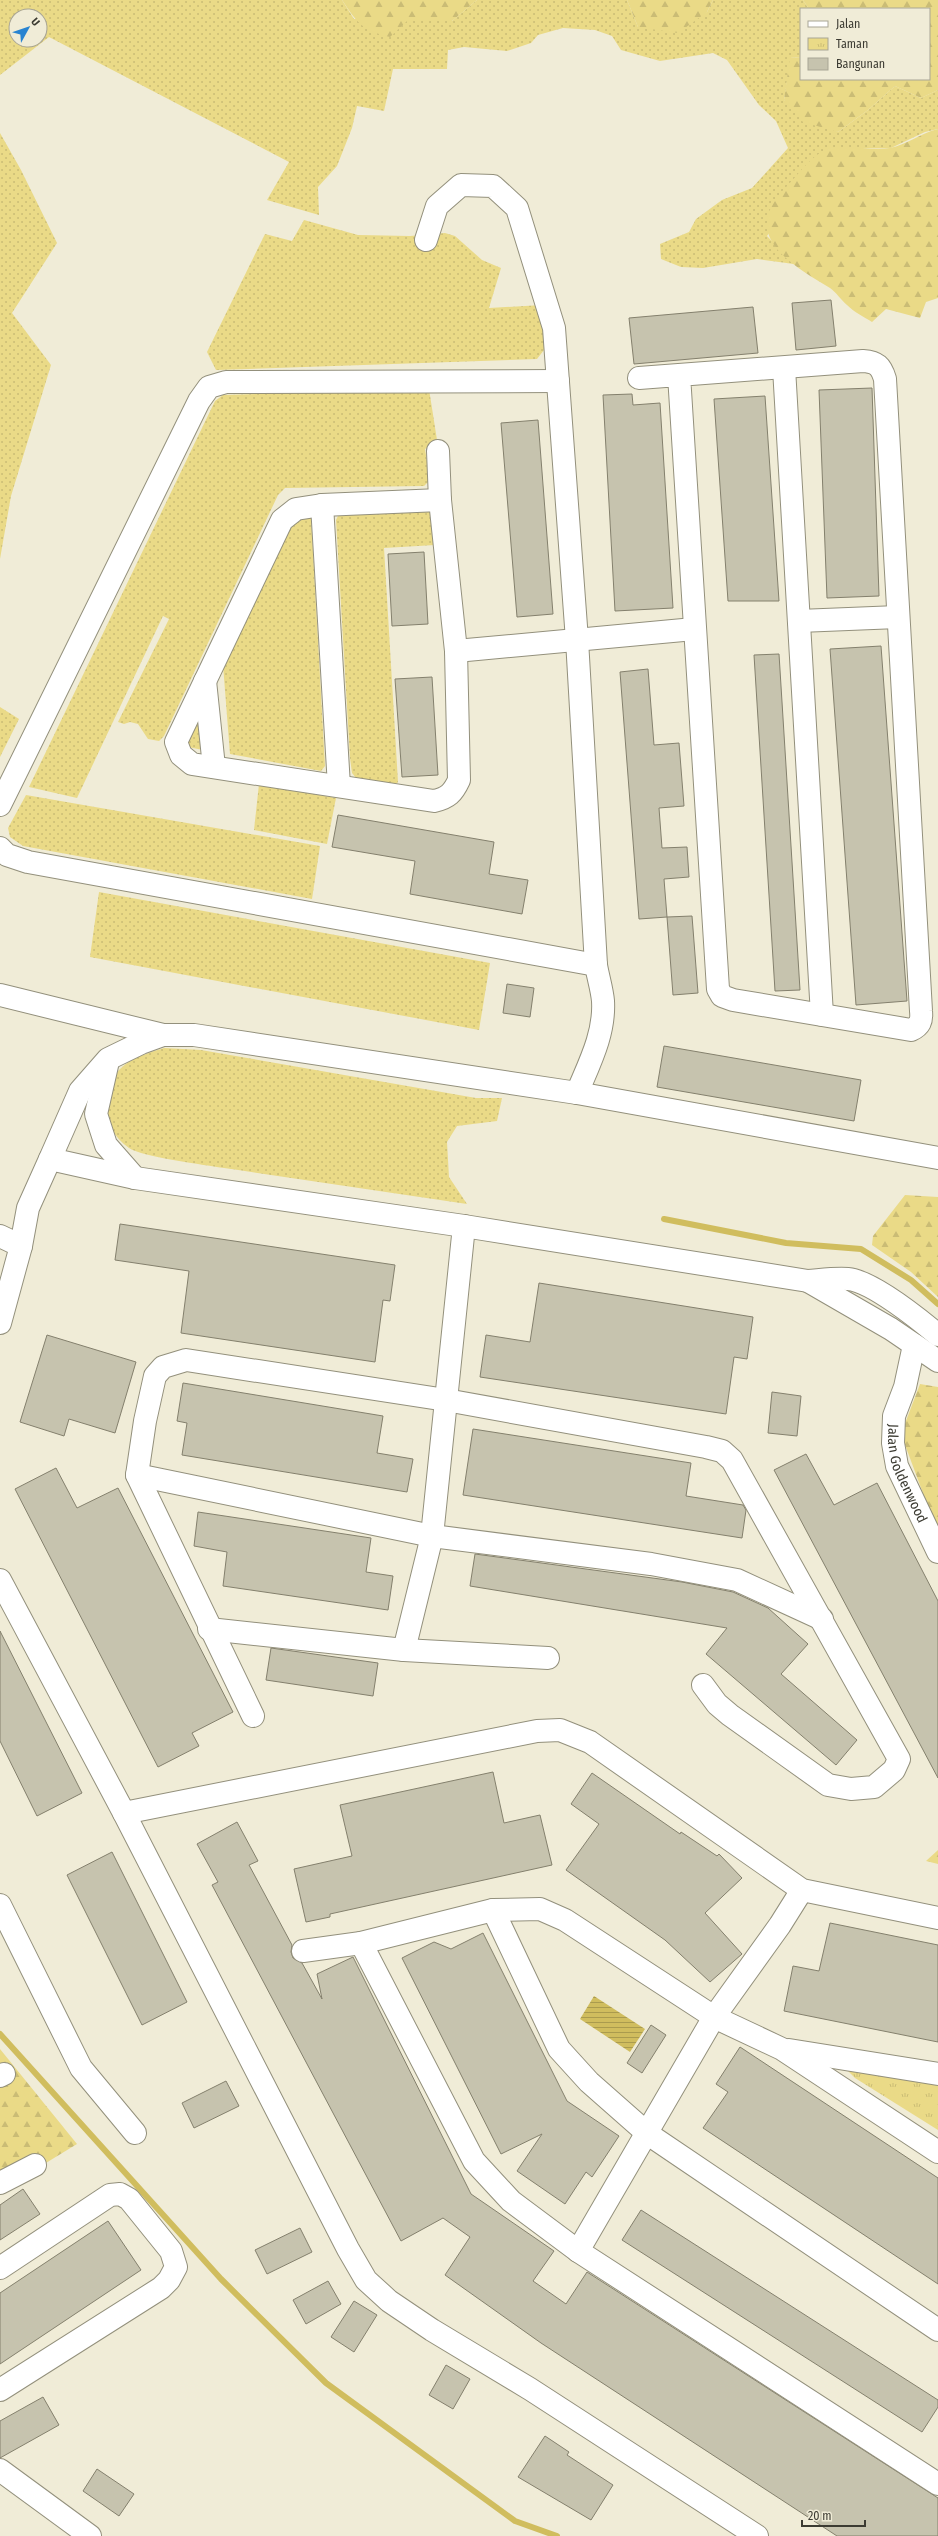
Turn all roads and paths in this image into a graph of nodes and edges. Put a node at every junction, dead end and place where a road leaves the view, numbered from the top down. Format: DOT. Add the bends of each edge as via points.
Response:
graph roads {
  1 [pos="426,240"];
  2 [pos="784,368"];
  3 [pos="679,375"];
  4 [pos="638,378"];
  5 [pos="558,382"];
  6 [pos="438,451"];
  7 [pos="440,500"];
  8 [pos="322,505"];
  9 [pos="898,617"];
  10 [pos="799,621"];
  11 [pos="694,629"];
  12 [pos="577,640"];
  13 [pos="456,651"];
  14 [pos="205,681"];
  15 [pos="214,767"];
  16 [pos="339,786"];
  17 [pos="0,805"];
  18 [pos="0,848"];
  19 [pos="596,965"];
  20 [pos="0,994"];
  21 [pos="822,1015"];
  22 [pos="162,1036"];
  23 [pos="108,1060"];
  24 [pos="577,1093"];
  25 [pos="938,1158"];
  26 [pos="50,1159"];
  27 [pos="135,1178"];
  28 [pos="464,1226"];
  29 [pos="0,1236"];
  30 [pos="21,1246"];
  31 [pos="808,1281"];
  32 [pos="0,1323"];
  33 [pos="938,1335"];
  34 [pos="914,1345"];
  35 [pos="938,1361"];
  36 [pos="446,1400"];
  37 [pos="137,1475"];
  38 [pos="432,1536"];
  39 [pos="938,1552"];
  40 [pos="0,1580"];
  41 [pos="822,1618"];
  42 [pos="209,1629"];
  43 [pos="404,1650"];
  44 [pos="548,1658"];
  45 [pos="703,1685"];
  46 [pos="253,1716"];
  47 [pos="124,1813"];
  48 [pos="802,1890"];
  49 [pos="0,1905"];
  50 [pos="493,1910"];
  51 [pos="938,1918"];
  52 [pos="361,1943"];
  53 [pos="303,1951"];
  54 [pos="714,2017"];
  55 [pos="782,2049"];
  56 [pos="938,2074"];
  57 [pos="136,2133"];
  58 [pos="648,2134"];
  59 [pos="938,2152"];
  60 [pos="35,2165"];
  61 [pos="0,2183"];
  62 [pos="578,2251"];
  63 [pos="0,2268"];
  64 [pos="938,2330"];
  65 [pos="0,2390"];
  66 [pos="0,2470"];
  67 [pos="938,2484"];
  68 [pos="90,2536"];
  69 [pos="757,2536"];
  1 -- 5 [label="street" via="437,206 460,185 493,186 517,208 554,328"];
  2 -- 3 [label="street"];
  2 -- 9 [label="street" via="863,361 875,362 882,368 885,379"];
  2 -- 10 [label="street"];
  3 -- 4 [label="street"];
  3 -- 11 [label="street"];
  5 -- 12 [label="street"];
  5 -- 17 [label="street" via="226,382 209,387 199,401"];
  6 -- 7 [label="street"];
  7 -- 8 [label="street"];
  7 -- 13 [label="street"];
  8 -- 14 [label="street" via="296,509 282,520"];
  8 -- 16 [label="street"];
  9 -- 10 [label="street"];
  9 -- 21 [label="street" via="922,1020 918,1027 911,1030"];
  10 -- 21 [label="street"];
  11 -- 12 [label="street"];
  11 -- 21 [label="street" via="718,989 722,996 733,1000"];
  12 -- 13 [label="street"];
  12 -- 19 [label="street"];
  13 -- 16 [label="street" via="459,780 454,791 445,799 434,801"];
  14 -- 15 [label="street"];
  14 -- 15 [label="street" via="176,742 181,755 192,764"];
  15 -- 16 [label="street"];
  18 -- 19 [label="street" via="6,855 28,862"];
  19 -- 24 [label="street" via="603,1001 602,1022 598,1042"];
  20 -- 22 [label="street"];
  22 -- 23 [label="street" via="141,1043"];
  22 -- 24 [label="street" via="194,1035"];
  23 -- 26 [label="street" via="80,1091"];
  23 -- 27 [label="street" via="96,1114 106,1145"];
  24 -- 25 [label="street"];
  26 -- 27 [label="street"];
  26 -- 30 [label="street" via="28,1208"];
  27 -- 28 [label="street"];
  28 -- 31 [label="street"];
  28 -- 36 [label="street"];
  29 -- 30 [label="street"];
  30 -- 32 [label="street"];
  31 -- 33 [label="street" via="849,1279 871,1288 904,1308"];
  31 -- 34 [label="street"];
  34 -- 35 [label="street"];
  34 -- 39 [label="street, Jalan Goldenwood" via="905,1387 894,1416 893,1442 897,1466"];
  36 -- 37 [label="street" via="186,1360 173,1363 163,1367 155,1376"];
  36 -- 38 [label="street"];
  36 -- 41 [label="street" via="722,1451 732,1460"];
  37 -- 38 [label="street"];
  37 -- 42 [label="street"];
  38 -- 41 [label="street" via="651,1564 737,1580"];
  38 -- 43 [label="street"];
  40 -- 47 [label="street"];
  41 -- 45 [label="street" via="899,1759 894,1770 874,1787 851,1789 828,1785 730,1715 717,1704"];
  42 -- 43 [label="street"];
  42 -- 46 [label="street"];
  43 -- 44 [label="street"];
  47 -- 48 [label="street" via="537,1731 560,1730 590,1742"];
  47 -- 69 [label="street" via="366,2280 389,2301 432,2330 530,2389"];
  48 -- 51 [label="street"];
  48 -- 54 [label="street"];
  49 -- 57 [label="street" via="81,2068"];
  50 -- 52 [label="street"];
  50 -- 54 [label="street" via="540,1909 566,1920"];
  50 -- 58 [label="street" via="559,2049 589,2082"];
  52 -- 53 [label="street"];
  52 -- 62 [label="street" via="474,2161 511,2201"];
  54 -- 55 [label="street"];
  54 -- 58 [label="street"];
  55 -- 56 [label="street"];
  55 -- 59 [label="street"];
  58 -- 62 [label="street"];
  58 -- 64 [label="street"];
  60 -- 61 [label="street"];
  62 -- 67 [label="street"];
  63 -- 65 [label="street" via="110,2195 120,2194 129,2199 171,2251 176,2267 170,2280 161,2288"];
  66 -- 68 [label="street"];
}
